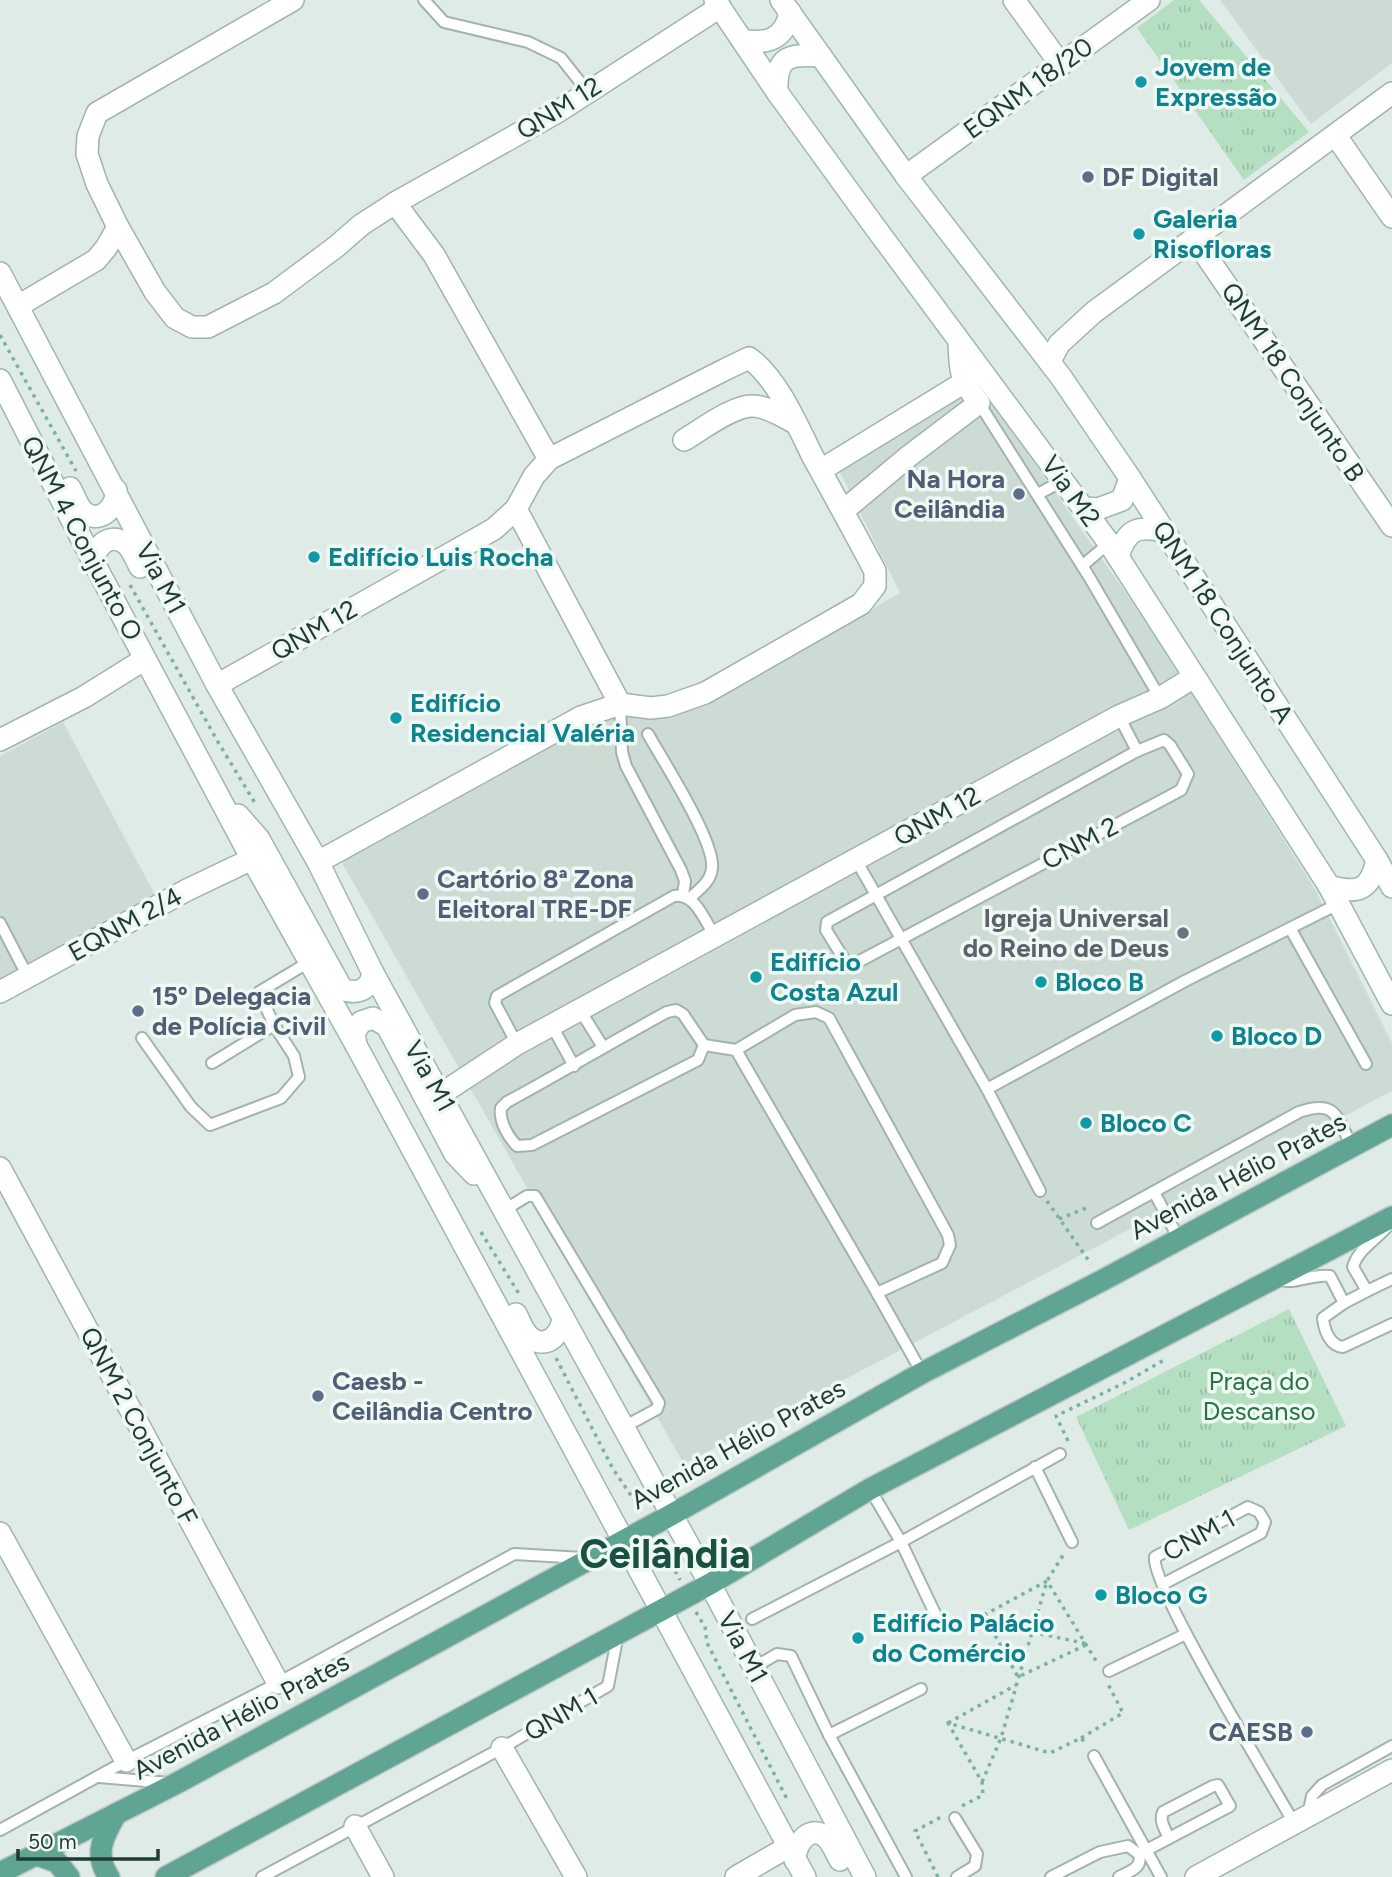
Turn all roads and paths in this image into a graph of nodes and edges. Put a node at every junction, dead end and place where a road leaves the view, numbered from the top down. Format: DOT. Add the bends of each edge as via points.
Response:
graph roads {
  1 [pos="293,0"];
  2 [pos="424,0"];
  3 [pos="1014,0"];
  4 [pos="1149,0"];
  5 [pos="717,3"];
  6 [pos="785,6"];
  7 [pos="742,40"];
  8 [pos="821,56"];
  9 [pos="1061,65"];
  10 [pos="588,92"];
  11 [pos="777,92"];
  12 [pos="1392,93"];
  13 [pos="1336,136"];
  14 [pos="906,176"];
  15 [pos="395,203"];
  16 [pos="1392,218"];
  17 [pos="118,226"];
  18 [pos="1194,238"];
  19 [pos="137,259"];
  20 [pos="96,260"];
  21 [pos="0,273"];
  22 [pos="18,306"];
  23 [pos="959,341"];
  24 [pos="1049,361"];
  25 [pos="0,365"];
  26 [pos="0,380"];
  27 [pos="963,383"];
  28 [pos="979,403"];
  29 [pos="796,423"];
  30 [pos="684,440"];
  31 [pos="549,459"];
  32 [pos="821,471"];
  33 [pos="1130,478"];
  34 [pos="1064,480"];
  35 [pos="116,490"];
  36 [pos="1038,494"];
  37 [pos="1085,508"];
  38 [pos="516,509"];
  39 [pos="843,510"];
  40 [pos="1392,526"];
  41 [pos="1163,531"];
  42 [pos="1114,550"];
  43 [pos="94,563"];
  44 [pos="1082,566"];
  45 [pos="145,659"];
  46 [pos="1194,677"];
  47 [pos="218,685"];
  48 [pos="1160,698"];
  49 [pos="620,704"];
  50 [pos="1119,716"];
  51 [pos="245,734"];
  52 [pos="648,734"];
  53 [pos="0,740"];
  54 [pos="1137,751"];
  55 [pos="214,787"];
  56 [pos="252,859"];
  57 [pos="856,860"];
  58 [pos="1377,860"];
  59 [pos="318,862"];
  60 [pos="1392,887"];
  61 [pos="1334,895"];
  62 [pos="876,896"];
  63 [pos="687,897"];
  64 [pos="0,923"];
  65 [pos="1290,928"];
  66 [pos="715,937"];
  67 [pos="902,939"];
  68 [pos="309,962"];
  69 [pos="373,973"];
  70 [pos="28,977"];
  71 [pos="0,992"];
  72 [pos="1392,1004"];
  73 [pos="580,1010"];
  74 [pos="274,1025"];
  75 [pos="552,1026"];
  76 [pos="142,1038"];
  77 [pos="517,1044"];
  78 [pos="356,1045"];
  79 [pos="704,1045"];
  80 [pos="603,1046"];
  81 [pos="736,1050"];
  82 [pos="212,1063"];
  83 [pos="1366,1064"];
  84 [pos="574,1066"];
  85 [pos="987,1089"];
  86 [pos="441,1094"];
  87 [pos="1392,1125"];
  88 [pos="1352,1146"];
  89 [pos="0,1168"];
  90 [pos="1040,1191"];
  91 [pos="1154,1192"];
  92 [pos="500,1205"];
  93 [pos="1059,1219"];
  94 [pos="1392,1219"];
  95 [pos="1097,1223"];
  96 [pos="1179,1239"];
  97 [pos="460,1241"];
  98 [pos="1276,1279"];
  99 [pos="1392,1279"];
  100 [pos="1103,1280"];
  101 [pos="1367,1291"];
  102 [pos="877,1293"];
  103 [pos="1344,1303"];
  104 [pos="563,1317"];
  105 [pos="1392,1324"];
  106 [pos="1169,1357"];
  107 [pos="922,1373"];
  108 [pos="622,1428"];
  109 [pos="1060,1454"];
  110 [pos="1035,1467"];
  111 [pos="870,1489"];
  112 [pos="671,1515"];
  113 [pos="0,1533"];
  114 [pos="623,1541"];
  115 [pos="901,1542"];
  116 [pos="1072,1542"];
  117 [pos="589,1558"];
  118 [pos="1047,1581"];
  119 [pos="710,1584"];
  120 [pos="1163,1584"];
  121 [pos="660,1610"];
  122 [pos="984,1615"];
  123 [pos="752,1619"];
  124 [pos="939,1622"];
  125 [pos="1032,1632"];
  126 [pos="618,1633"];
  127 [pos="1186,1634"];
  128 [pos="1088,1644"];
  129 [pos="753,1668"];
  130 [pos="1109,1671"];
  131 [pos="1018,1677"];
  132 [pos="278,1683"];
  133 [pos="1016,1685"];
  134 [pos="921,1689"];
  135 [pos="948,1723"];
  136 [pos="830,1735"];
  137 [pos="1001,1738"];
  138 [pos="1082,1738"];
  139 [pos="1392,1746"];
  140 [pos="502,1748"];
  141 [pos="1094,1756"];
  142 [pos="126,1761"];
  143 [pos="1392,1770"];
  144 [pos="97,1777"];
  145 [pos="982,1782"];
  146 [pos="177,1783"];
  147 [pos="116,1814"];
  148 [pos="955,1818"];
  149 [pos="1301,1819"];
  150 [pos="355,1826"];
  151 [pos="0,1830"];
  152 [pos="1169,1838"];
  153 [pos="1143,1852"];
  154 [pos="37,1854"];
  155 [pos="796,1861"];
  156 [pos="197,1868"];
  157 [pos="0,1873"];
  158 [pos="69,1877"];
  159 [pos="109,1877"];
  160 [pos="166,1877"];
  161 [pos="262,1877"];
  162 [pos="383,1877"];
  163 [pos="576,1877"];
  164 [pos="736,1877"];
  165 [pos="849,1877"];
  166 [pos="865,1877"];
  167 [pos="906,1877"];
  168 [pos="938,1877"];
  169 [pos="957,1877"];
  170 [pos="1051,1877"];
  171 [pos="1119,1877"];
  172 [pos="1161,1877"];
  173 [pos="1196,1877"];
  1 -- 17 [label="street, QNM 12" via="97,113 87,155"];
  2 -- 10 [label="lane" via="444,22 528,42 561,58"];
  3 -- 9 [label="street"];
  4 -- 9 [label="street, EQNM 18/20"];
  5 -- 7 [label="street, Via M2"];
  5 -- 10 [label="street, QNM 12"];
  6 -- 7 [label="street" via="785,30 756,43"];
  6 -- 8 [label="street"];
  7 -- 11 [label="street, Via M2"];
  8 -- 11 [label="street" via="799,54 781,63"];
  8 -- 14 [label="street"];
  9 -- 14 [label="street, EQNM 18/20"];
  10 -- 15 [label="street, QNM 12"];
  11 -- 23 [label="street, Via M2"];
  12 -- 13 [label="street"];
  13 -- 16 [label="street"];
  13 -- 18 [label="street"];
  14 -- 24 [label="street"];
  15 -- 19 [label="street, QNM 12" via="274,293 208,327 192,327 176,318"];
  15 -- 31 [label="street" via="434,256"];
  17 -- 19 [label="street, QNM 12"];
  17 -- 20 [label="street"];
  18 -- 24 [label="street" via="1076,327"];
  18 -- 40 [label="street, QNM 18 Conjunto B"];
  19 -- 20 [label="street"];
  20 -- 22 [label="street"];
  21 -- 22 [label="street, Via M1"];
  22 -- 35 [label="street, Via M1"];
  23 -- 27 [label="street"];
  23 -- 34 [label="street, Via M2"];
  24 -- 33 [label="street, QNM 18 Conjunto A"];
  25 -- 35 [label="street" via="13,380 82,510 93,516 107,513 115,503"];
  26 -- 43 [label="street, QNM 4 Conjunto O"];
  27 -- 28 [label="street"];
  27 -- 32 [label="street"];
  28 -- 36 [label="lane"];
  28 -- 39 [label="street"];
  29 -- 30 [label="street" via="748,406"];
  29 -- 31 [label="street, QNM 12" via="769,378 749,358"];
  29 -- 32 [label="street, QNM 12"];
  31 -- 38 [label="street, QNM 12"];
  32 -- 39 [label="street, QNM 12"];
  33 -- 37 [label="street" via="1122,500 1098,509"];
  33 -- 41 [label="street, QNM 18 Conjunto A"];
  34 -- 36 [label="lane"];
  34 -- 37 [label="street, Via M2"];
  35 -- 47 [label="street, Via M1"];
  36 -- 44 [label="lane"];
  37 -- 42 [label="street, Via M2"];
  38 -- 47 [label="street, QNM 12" via="494,529"];
  38 -- 49 [label="street"];
  39 -- 49 [label="street, QNM 12" via="875,571 875,586 861,604 705,693 668,706"];
  41 -- 42 [label="street" via="1138,529"];
  41 -- 58 [label="street, QNM 18 Conjunto A"];
  42 -- 44 [label="lane"];
  42 -- 46 [label="street, Via M2"];
  43 -- 45 [label="street, QNM 4 Conjunto O"];
  43 -- 51 [label="street" via="104,541 117,540 129,547 205,688"];
  44 -- 48 [label="lane"];
  45 -- 53 [label="street" via="85,697"];
  45 -- 55 [label="street, Via M1"];
  46 -- 48 [label="street, QNM 12"];
  46 -- 61 [label="street, Via M2"];
  47 -- 51 [label="street, Via M1"];
  48 -- 50 [label="street, QNM 12"];
  49 -- 59 [label="street, QNM 12" via="581,717"];
  49 -- 63 [label="lane" via="626,766 681,870"];
  50 -- 54 [label="lane"];
  50 -- 57 [label="street, QNM 12"];
  51 -- 59 [label="street, Via M1"];
  52 -- 63 [label="lane" via="709,844 712,870 707,883"];
  54 -- 62 [label="lane, CNM 2"];
  54 -- 67 [label="lane, CNM 2" via="1164,740 1170,745 1188,774 1181,790"];
  55 -- 56 [label="street, Via M1"];
  55 -- 69 [label="street" via="259,839 342,989 361,991 370,984"];
  56 -- 68 [label="street, Via M1"];
  56 -- 70 [label="street, EQNM 2/4"];
  57 -- 62 [label="lane"];
  57 -- 66 [label="street, QNM 12"];
  58 -- 60 [label="street, QNM 18 Conjunto A"];
  58 -- 61 [label="street" via="1363,888"];
  59 -- 69 [label="street, Via M1"];
  61 -- 65 [label="lane"];
  61 -- 72 [label="street, Via M2"];
  62 -- 67 [label="lane"];
  62 -- 67 [label="lane, CNM 2" via="827,922 826,930 851,963"];
  63 -- 66 [label="lane"];
  63 -- 77 [label="lane" via="674,896 497,996 495,1003"];
  64 -- 70 [label="lane"];
  65 -- 83 [label="lane"];
  65 -- 85 [label="lane"];
  66 -- 73 [label="street, QNM 12"];
  67 -- 85 [label="lane"];
  68 -- 74 [label="lane" via="259,992"];
  68 -- 78 [label="street, Via M1"];
  69 -- 86 [label="street, Via M1"];
  70 -- 71 [label="street, EQNM 2/4"];
  73 -- 75 [label="street, QNM 12"];
  73 -- 80 [label="lane"];
  74 -- 76 [label="lane" via="293,1056 299,1077 281,1098 210,1125 191,1107"];
  74 -- 82 [label="lane"];
  75 -- 77 [label="street, QNM 12"];
  75 -- 84 [label="lane"];
  77 -- 86 [label="street, QNM 12"];
  78 -- 92 [label="street" via="354,1033 361,1022 373,1018 387,1026 456,1154"];
  78 -- 97 [label="street, Via M1"];
  79 -- 80 [label="lane" via="676,1010"];
  79 -- 81 [label="lane"];
  79 -- 84 [label="lane" via="698,1060 532,1145 517,1146 500,1119 501,1108"];
  80 -- 84 [label="lane"];
  81 -- 102 [label="lane"];
  81 -- 102 [label="lane" via="795,1015 816,1012 829,1018 950,1245 943,1263"];
  85 -- 90 [label="lane"];
  86 -- 92 [label="street, Via M1"];
  87 -- 88 [label="main road, Avenida Hélio Prates"];
  88 -- 91 [label="lane" via="1334,1112 1317,1106"];
  88 -- 96 [label="main road, Avenida Hélio Prates"];
  89 -- 132 [label="street, QNM 2 Conjunto F"];
  90 -- 93 [label="path"];
  91 -- 95 [label="lane"];
  91 -- 96 [label="lane"];
  92 -- 104 [label="street, Via M1"];
  92 -- 108 [label="lane" via="527,1196 537,1199 659,1403 657,1409"];
  93 -- 95 [label="path" via="1086,1208"];
  93 -- 100 [label="path"];
  94 -- 98 [label="main road"];
  94 -- 101 [label="lane" via="1384,1233 1355,1258 1353,1267"];
  96 -- 100 [label="main road, Avenida Hélio Prates"];
  97 -- 104 [label="street" via="495,1278 528,1337 540,1342 553,1339"];
  97 -- 114 [label="street, Via M1"];
  98 -- 103 [label="lane" via="1292,1283 1330,1276"];
  98 -- 111 [label="main road"];
  99 -- 101 [label="lane"];
  100 -- 107 [label="main road, Avenida Hélio Prates"];
  101 -- 103 [label="lane"];
  102 -- 107 [label="lane"];
  103 -- 105 [label="lane" via="1323,1318 1323,1326 1339,1347"];
  104 -- 108 [label="street, Via M1"];
  106 -- 109 [label="path" via="1056,1416 1071,1448"];
  107 -- 112 [label="main road, Avenida Hélio Prates"];
  108 -- 112 [label="street, Via M1"];
  109 -- 110 [label="lane"];
  110 -- 115 [label="lane"];
  110 -- 116 [label="lane"];
  111 -- 115 [label="lane"];
  111 -- 119 [label="main road"];
  112 -- 114 [label="main road, Avenida Hélio Prates"];
  112 -- 119 [label="street, Via M1"];
  113 -- 142 [label="street"];
  114 -- 117 [label="main road, Avenida Hélio Prates"];
  114 -- 121 [label="street, Via M1"];
  115 -- 123 [label="lane"];
  115 -- 124 [label="lane"];
  116 -- 118 [label="path"];
  117 -- 132 [label="lane" via="514,1554"];
  117 -- 146 [label="main road, Avenida Hélio Prates"];
  118 -- 122 [label="path"];
  118 -- 125 [label="path"];
  118 -- 128 [label="path"];
  119 -- 121 [label="main road"];
  119 -- 129 [label="street, Via M1"];
  120 -- 120 [label="lane, CNM 1" via="1155,1557 1248,1507 1259,1512 1265,1522 1261,1533"];
  120 -- 127 [label="lane, CNM 1"];
  121 -- 126 [label="main road"];
  121 -- 155 [label="street, Via M1"];
  122 -- 125 [label="path"];
  122 -- 131 [label="path"];
  125 -- 128 [label="path"];
  125 -- 131 [label="path"];
  126 -- 140 [label="lane, QNM 1" via="608,1686"];
  126 -- 156 [label="main road"];
  127 -- 130 [label="lane"];
  127 -- 149 [label="lane, CNM 1"];
  128 -- 131 [label="path"];
  128 -- 138 [label="path" via="1123,1713"];
  129 -- 136 [label="lane" via="777,1654 791,1656"];
  129 -- 166 [label="street, Via M1"];
  131 -- 133 [label="path"];
  132 -- 142 [label="lane"];
  133 -- 135 [label="path"];
  133 -- 137 [label="path"];
  134 -- 136 [label="lane"];
  135 -- 137 [label="path"];
  135 -- 145 [label="path"];
  136 -- 167 [label="lane"];
  137 -- 138 [label="path" via="1050,1753"];
  137 -- 145 [label="path"];
  138 -- 141 [label="path"];
  139 -- 149 [label="lane" via="1322,1785"];
  140 -- 150 [label="lane, QNM 1"];
  140 -- 163 [label="street"];
  141 -- 153 [label="lane"];
  142 -- 144 [label="lane"];
  143 -- 149 [label="street"];
  144 -- 146 [label="lane"];
  144 -- 151 [label="lane"];
  145 -- 168 [label="path" via="983,1795 915,1830"];
  146 -- 147 [label="main road, Avenida Hélio Prates"];
  147 -- 154 [label="main road, Avenida Hélio Prates"];
  147 -- 159 [label="main road" via="102,1838 100,1856"];
  148 -- 169 [label="lane" via="977,1854 975,1866"];
  149 -- 173 [label="street"];
  150 -- 161 [label="lane, QNM 1"];
  150 -- 162 [label="street"];
  152 -- 152 [label="lane" via="1230,1806 1218,1785 1163,1812 1162,1825"];
  152 -- 153 [label="lane"];
  153 -- 170 [label="lane" via="1128,1846 1112,1848"];
  153 -- 171 [label="lane" via="1138,1866"];
  153 -- 172 [label="lane"];
  154 -- 157 [label="main road, Avenida Hélio Prates"];
  154 -- 158 [label="main road" via="57,1862"];
  155 -- 164 [label="street"];
  155 -- 165 [label="street" via="801,1839 820,1834 830,1841"];
  156 -- 160 [label="main road"];
}
